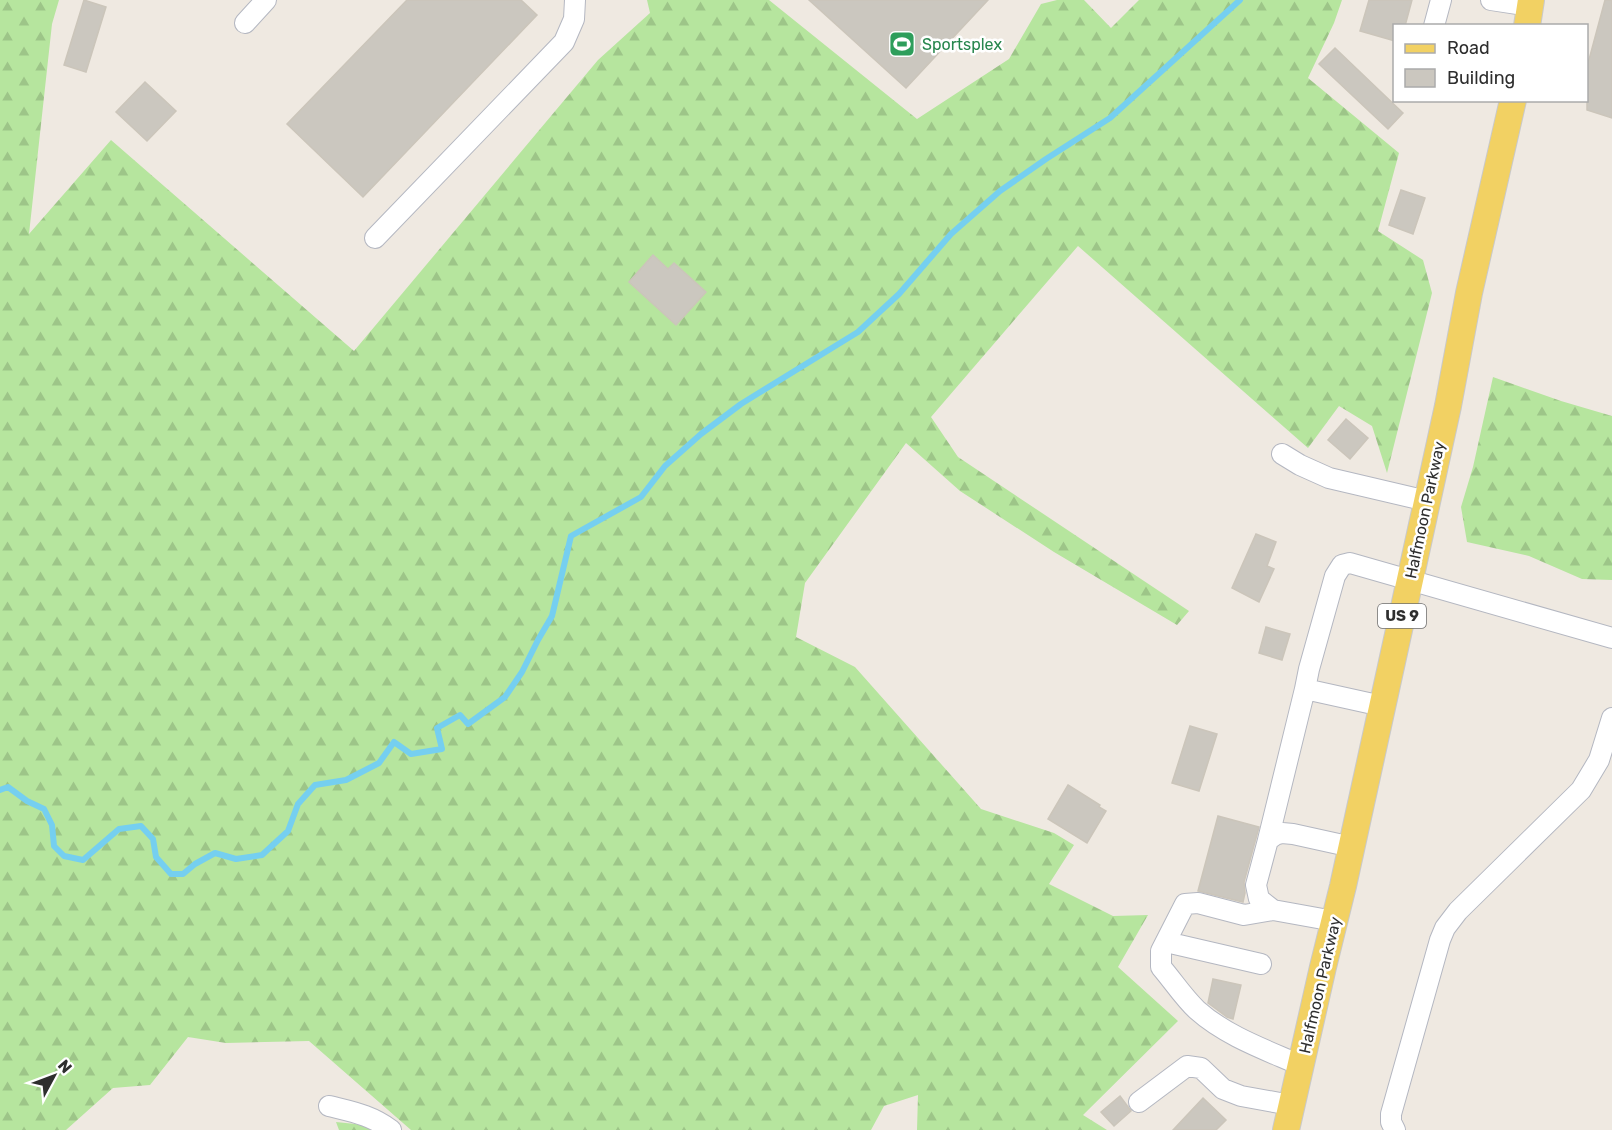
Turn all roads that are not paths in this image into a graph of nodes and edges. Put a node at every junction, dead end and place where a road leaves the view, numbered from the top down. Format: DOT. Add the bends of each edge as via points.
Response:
graph roads {
  1 [pos="266,0"];
  2 [pos="575,0"];
  3 [pos="1441,0"];
  4 [pos="1491,0"];
  5 [pos="1529,11"];
  6 [pos="245,23"];
  7 [pos="1435,24"];
  8 [pos="1513,102"];
  9 [pos="375,238"];
  10 [pos="1282,454"];
  11 [pos="1428,501"];
  12 [pos="1410,581"];
  13 [pos="1612,638"];
  14 [pos="1305,689"];
  15 [pos="1382,706"];
  16 [pos="1612,718"];
  17 [pos="1268,840"];
  18 [pos="1352,847"];
  19 [pos="1273,910"];
  20 [pos="1334,921"];
  21 [pos="1166,942"];
  22 [pos="1261,964"];
  23 [pos="1300,1065"];
  24 [pos="1140,1102"];
  25 [pos="1291,1105"];
  26 [pos="329,1106"];
  27 [pos="391,1130"];
  28 [pos="1286,1130"];
  29 [pos="1395,1130"];
  1 -- 6 [label="lane"];
  2 -- 9 [label="lane" via="574,19 564,42"];
  3 -- 7 [label="lane"];
  4 -- 5 [label="lane"];
  8 -- 11 [label="main road, Halfmoon Parkway / US 9" via="1469,292"];
  10 -- 11 [label="lane" via="1329,478"];
  11 -- 12 [label="main road, Halfmoon Parkway / US 9"];
  12 -- 13 [label="lane"];
  12 -- 14 [label="lane" via="1350,563 1342,565 1335,576"];
  12 -- 15 [label="main road, Halfmoon Parkway / US 9"];
  14 -- 15 [label="lane"];
  14 -- 17 [label="lane"];
  15 -- 18 [label="main road, Halfmoon Parkway / US 9"];
  16 -- 29 [label="lane" via="1599,760 1581,790 1445,928 1390,1114"];
  17 -- 18 [label="lane" via="1282,833"];
  17 -- 19 [label="lane" via="1257,885 1259,899"];
  18 -- 20 [label="main road, Halfmoon Parkway / US 9"];
  19 -- 20 [label="lane"];
  19 -- 21 [label="lane" via="1244,915 1198,903 1185,904"];
  20 -- 23 [label="main road, Halfmoon Parkway / US 9"];
  21 -- 22 [label="lane"];
  21 -- 23 [label="lane" via="1161,951 1161,968 1197,1010 1219,1026"];
  23 -- 25 [label="main road, Halfmoon Parkway / US 9"];
  24 -- 25 [label="lane" via="1187,1066 1201,1068 1223,1089 1241,1096"];
  25 -- 28 [label="main road, Halfmoon Parkway / US 9"];
  26 -- 27 [label="lane" via="360,1113"];
}
